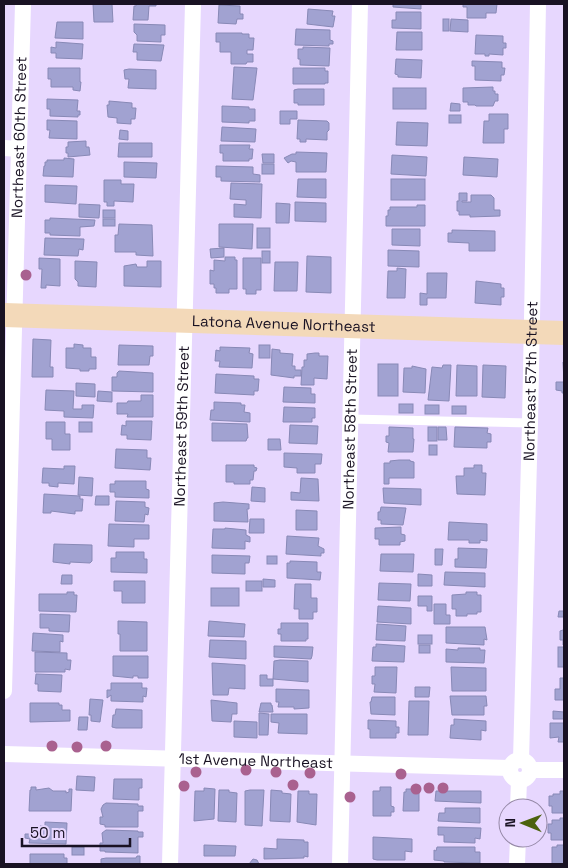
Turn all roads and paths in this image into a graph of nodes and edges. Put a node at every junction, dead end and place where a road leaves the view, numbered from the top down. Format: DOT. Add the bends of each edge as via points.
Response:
graph roads {
  1 [pos="23,4"];
  2 [pos="193,4"];
  3 [pos="360,4"];
  4 [pos="538,4"];
  5 [pos="11,148"];
  6 [pos="9,315"];
  7 [pos="185,321"];
  8 [pos="353,326"];
  9 [pos="532,332"];
  10 [pos="564,333"];
  11 [pos="350,419"];
  12 [pos="530,423"];
  13 [pos="4,692"];
  14 [pos="4,754"];
  15 [pos="172,759"];
  16 [pos="342,764"];
  17 [pos="520,769"];
  18 [pos="564,770"];
  19 [pos="519,798"];
  20 [pos="518,848"];
  21 [pos="170,864"];
  22 [pos="340,864"];
  23 [pos="517,864"];
  1 -- 5 [label="street, Northeast 60th Street"];
  2 -- 7 [label="street, Northeast 59th Street"];
  3 -- 8 [label="street, Northeast 58th Street"];
  4 -- 9 [label="street, Northeast 57th Street"];
  5 -- 6 [label="street, Northeast 60th Street"];
  6 -- 7 [label="street, Latona Avenue Northeast"];
  6 -- 13 [label="street, Northeast 60th Street"];
  7 -- 8 [label="street, Latona Avenue Northeast"];
  7 -- 15 [label="street, Northeast 59th Street"];
  8 -- 9 [label="street, Latona Avenue Northeast"];
  8 -- 11 [label="street, Northeast 58th Street"];
  9 -- 10 [label="street, Latona Avenue Northeast"];
  9 -- 12 [label="street, Northeast 57th Street"];
  11 -- 12 [label="lane"];
  11 -- 16 [label="street, Northeast 58th Street"];
  12 -- 17 [label="street, Northeast 57th Street"];
  14 -- 15 [label="street, 1st Avenue Northeast"];
  15 -- 16 [label="street, 1st Avenue Northeast"];
  15 -- 21 [label="street, Northeast 59th Street"];
  16 -- 17 [label="street, 1st Avenue Northeast"];
  16 -- 22 [label="street, Northeast 58th Street"];
  17 -- 18 [label="street, 1st Avenue Northeast"];
  17 -- 19 [label="street, Northeast 57th Street"];
  20 -- 23 [label="street"];
}
